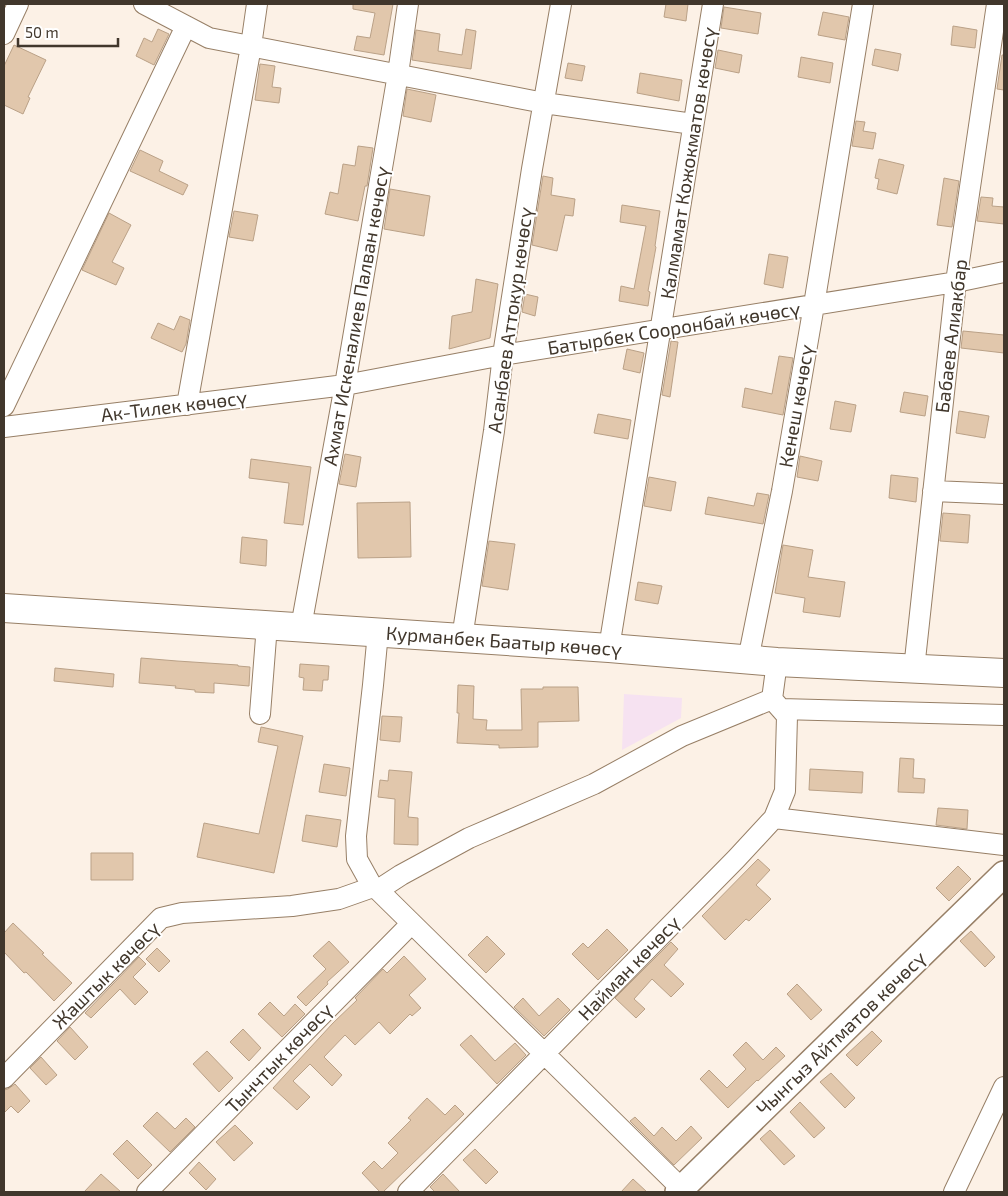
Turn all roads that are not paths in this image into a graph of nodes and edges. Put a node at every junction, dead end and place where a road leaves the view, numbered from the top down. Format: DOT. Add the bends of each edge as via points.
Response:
graph roads {
  1 [pos="18,4"];
  2 [pos="144,4"];
  3 [pos="257,4"];
  4 [pos="408,4"];
  5 [pos="561,4"];
  6 [pos="713,4"];
  7 [pos="863,4"];
  8 [pos="997,4"];
  9 [pos="186,26"];
  10 [pos="4,34"];
  11 [pos="251,46"];
  12 [pos="398,74"];
  13 [pos="544,103"];
  14 [pos="693,124"];
  15 [pos="1004,272"];
  16 [pos="956,282"];
  17 [pos="814,305"];
  18 [pos="661,330"];
  19 [pos="504,355"];
  20 [pos="345,386"];
  21 [pos="187,405"];
  22 [pos="4,406"];
  23 [pos="4,427"];
  24 [pos="933,491"];
  25 [pos="1004,494"];
  26 [pos="4,608"];
  27 [pos="267,625"];
  28 [pos="301,627"];
  29 [pos="378,632"];
  30 [pos="462,638"];
  31 [pos="609,648"];
  32 [pos="748,660"];
  33 [pos="777,662"];
  34 [pos="914,669"];
  35 [pos="1004,673"];
  36 [pos="780,708"];
  37 [pos="260,714"];
  38 [pos="1004,715"];
  39 [pos="774,818"];
  40 [pos="1004,845"];
  41 [pos="1004,874"];
  42 [pos="375,889"];
  43 [pos="411,924"];
  44 [pos="545,1054"];
  45 [pos="4,1078"];
  46 [pos="1004,1087"];
  47 [pos="681,1191"];
  48 [pos="147,1192"];
  49 [pos="408,1192"];
  50 [pos="954,1192"];
  1 -- 10 [label="street"];
  2 -- 9 [label="street"];
  3 -- 11 [label="street"];
  4 -- 12 [label="street, Ахмат Искеналиев Палван көчөсү"];
  5 -- 13 [label="street, Асанбаев Аттокур көчөсү"];
  6 -- 14 [label="street, Калмамат Кожокматов көчөсү"];
  7 -- 17 [label="street, Кенеш көчөсү"];
  8 -- 16 [label="street, Бабаев Алиакбар"];
  9 -- 11 [label="street" via="209,38"];
  9 -- 22 [label="street"];
  11 -- 12 [label="street"];
  11 -- 21 [label="street"];
  12 -- 13 [label="street"];
  12 -- 20 [label="street, Ахмат Искеналиев Палван көчөсү"];
  13 -- 14 [label="street"];
  13 -- 19 [label="street, Асанбаев Аттокур көчөсү"];
  14 -- 18 [label="street, Калмамат Кожокматов көчөсү"];
  15 -- 16 [label="street, Батырбек Сооронбай көчөсү"];
  16 -- 17 [label="street, Батырбек Сооронбай көчөсү"];
  16 -- 24 [label="street, Бабаев Алиакбар"];
  17 -- 18 [label="street, Батырбек Сооронбай көчөсү"];
  17 -- 32 [label="street, Кенеш көчөсү" via="782,491"];
  18 -- 19 [label="street, Батырбек Сооронбай көчөсү"];
  18 -- 31 [label="street, Калмамат Кожокматов көчөсү"];
  19 -- 20 [label="street, Батырбек Сооронбай көчөсү"];
  19 -- 30 [label="street, Асанбаев Аттокур көчөсү"];
  20 -- 21 [label="street, Ак-Тилек көчөсү"];
  20 -- 28 [label="street, Ахмат Искеналиев Палван көчөсү"];
  21 -- 23 [label="street, Ак-Тилек көчөсү"];
  24 -- 25 [label="street"];
  24 -- 34 [label="street, Бабаев Алиакбар"];
  26 -- 27 [label="highway, Курманбек Баатыр көчөсү"];
  27 -- 28 [label="highway, Курманбек Баатыр көчөсү"];
  27 -- 37 [label="street"];
  28 -- 29 [label="highway, Курманбек Баатыр көчөсү"];
  29 -- 30 [label="highway, Курманбек Баатыр көчөсү"];
  29 -- 42 [label="street" via="356,836 357,860"];
  30 -- 31 [label="highway, Курманбек Баатыр көчөсү"];
  31 -- 32 [label="highway, Курманбек Баатыр көчөсү"];
  32 -- 33 [label="highway, Курманбек Баатыр көчөсү"];
  33 -- 34 [label="highway, Курманбек Баатыр көчөсү"];
  33 -- 36 [label="street, Найман көчөсү"];
  34 -- 35 [label="highway, Курманбек Баатыр көчөсү"];
  36 -- 38 [label="street"];
  36 -- 39 [label="street, Найман көчөсү" via="785,791"];
  36 -- 42 [label="street, Жаштык көчөсү" via="682,736 594,784 470,838"];
  39 -- 40 [label="street"];
  39 -- 44 [label="street, Найман көчөсү"];
  41 -- 47 [label="main road, Чынгыз Айтматов көчөсү"];
  42 -- 43 [label="street"];
  42 -- 45 [label="street, Жаштык көчөсү" via="301,905 182,913 161,918"];
  43 -- 44 [label="street"];
  43 -- 48 [label="street, Тынчтык көчөсү"];
  44 -- 47 [label="street"];
  44 -- 49 [label="street, Найман көчөсү"];
  46 -- 50 [label="street"];
}
